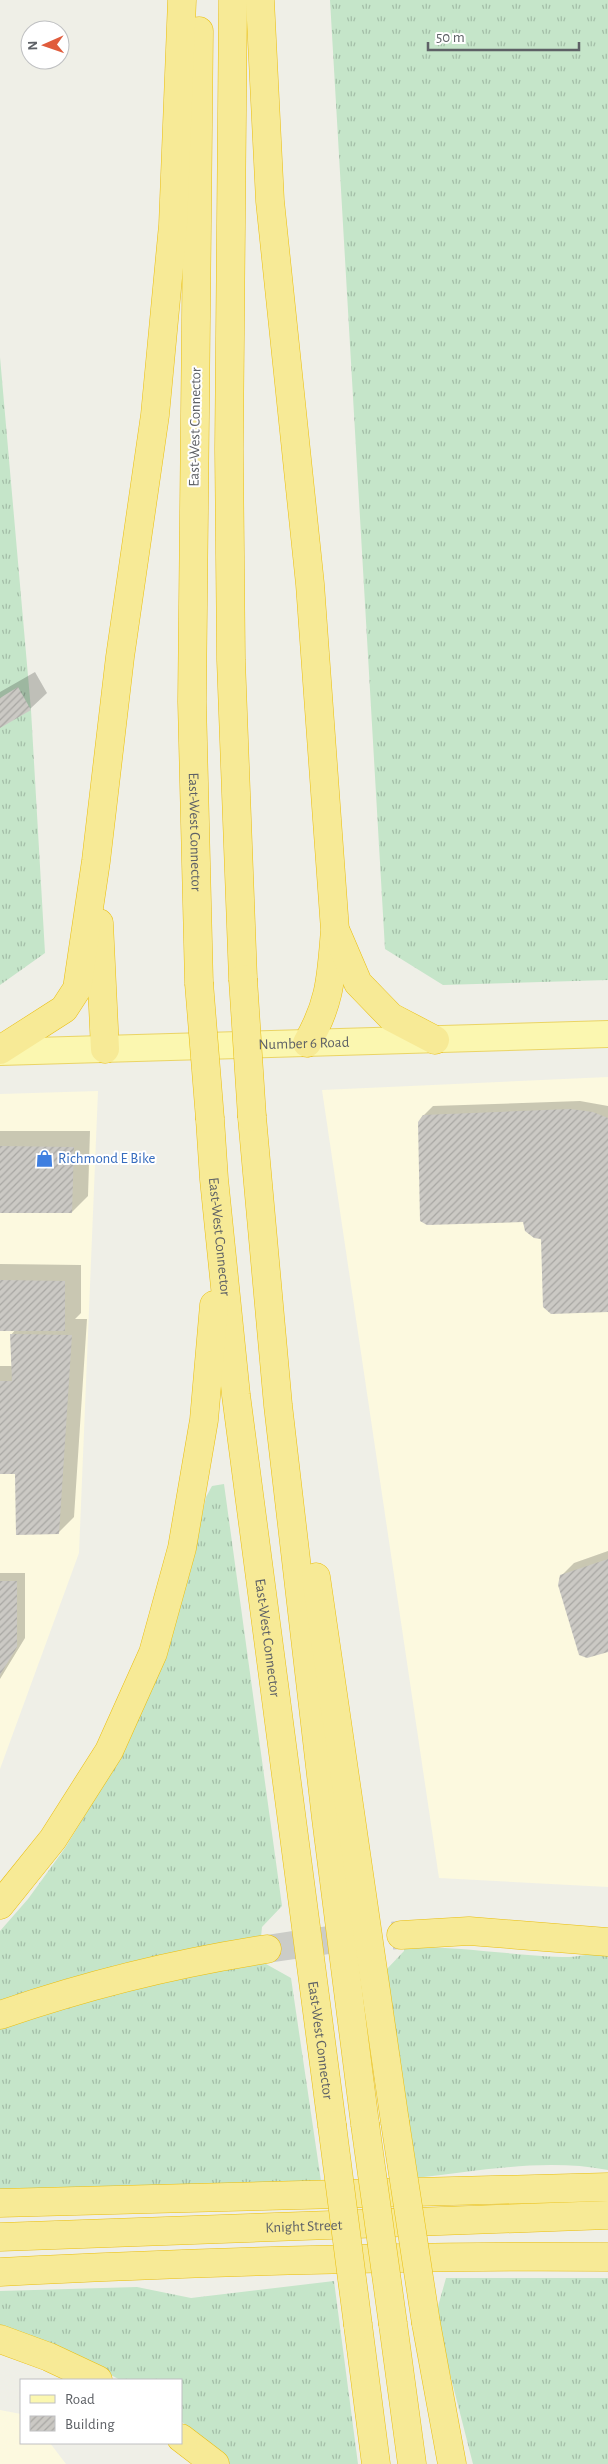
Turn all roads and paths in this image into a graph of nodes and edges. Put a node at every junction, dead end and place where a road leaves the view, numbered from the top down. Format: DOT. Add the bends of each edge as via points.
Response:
graph roads {
  1 [pos="182,0"];
  2 [pos="199,0"];
  3 [pos="233,0"];
  4 [pos="260,0"];
  5 [pos="96,861"];
  6 [pos="335,930"];
  7 [pos="608,1034"];
  8 [pos="434,1040"];
  9 [pos="307,1043"];
  10 [pos="105,1049"];
  11 [pos="0,1051"];
  12 [pos="214,1179"];
  13 [pos="278,1405"];
  14 [pos="0,1905"];
  15 [pos="401,1934"];
  16 [pos="608,1942"];
  17 [pos="267,1949"];
  18 [pos="0,2015"];
  19 [pos="608,2188"];
  20 [pos="0,2204"];
  21 [pos="608,2215"];
  22 [pos="0,2237"];
  23 [pos="608,2257"];
  24 [pos="0,2272"];
  25 [pos="0,2339"];
  26 [pos="96,2379"];
  27 [pos="182,2439"];
  28 [pos="215,2464"];
  29 [pos="376,2464"];
  30 [pos="412,2464"];
  31 [pos="452,2464"];
  1 -- 5 [label="highway" via="172,225 155,415 120,657"];
  2 -- 12 [label="highway, East-West Connector, bridge" via="192,702 199,983"];
  3 -- 13 [label="highway, bridge" via="229,449 231,660 243,978"];
  4 -- 6 [label="highway" via="270,201 310,584"];
  5 -- 10 [label="highway"];
  5 -- 11 [label="highway" via="77,989 64,1009"];
  6 -- 8 [label="highway" via="358,983 391,1017"];
  6 -- 9 [label="highway" via="330,984 321,1019"];
  7 -- 8 [label="main road, Number 6 Road"];
  8 -- 9 [label="main road, Number 6 Road"];
  9 -- 10 [label="main road, Number 6 Road"];
  10 -- 11 [label="main road, Number 6 Road"];
  12 -- 14 [label="highway" via="214,1309 204,1420 182,1548 153,1653 109,1751 53,1839"];
  12 -- 29 [label="highway, East-West Connector, bridge" via="236,1395"];
  13 -- 30 [label="highway, bridge" via="326,1818"];
  13 -- 31 [label="highway, bridge" via="318,1588 395,2122"];
  15 -- 16 [label="highway" via="469,1932"];
  17 -- 18 [label="highway" via="211,1958 88,1987"];
  19 -- 20 [label="highway, Knight Street"];
  21 -- 22 [label="highway, Knight Street"];
  23 -- 24 [label="highway" via="238,2262"];
  25 -- 26 [label="highway"];
  27 -- 28 [label="highway"];
}
